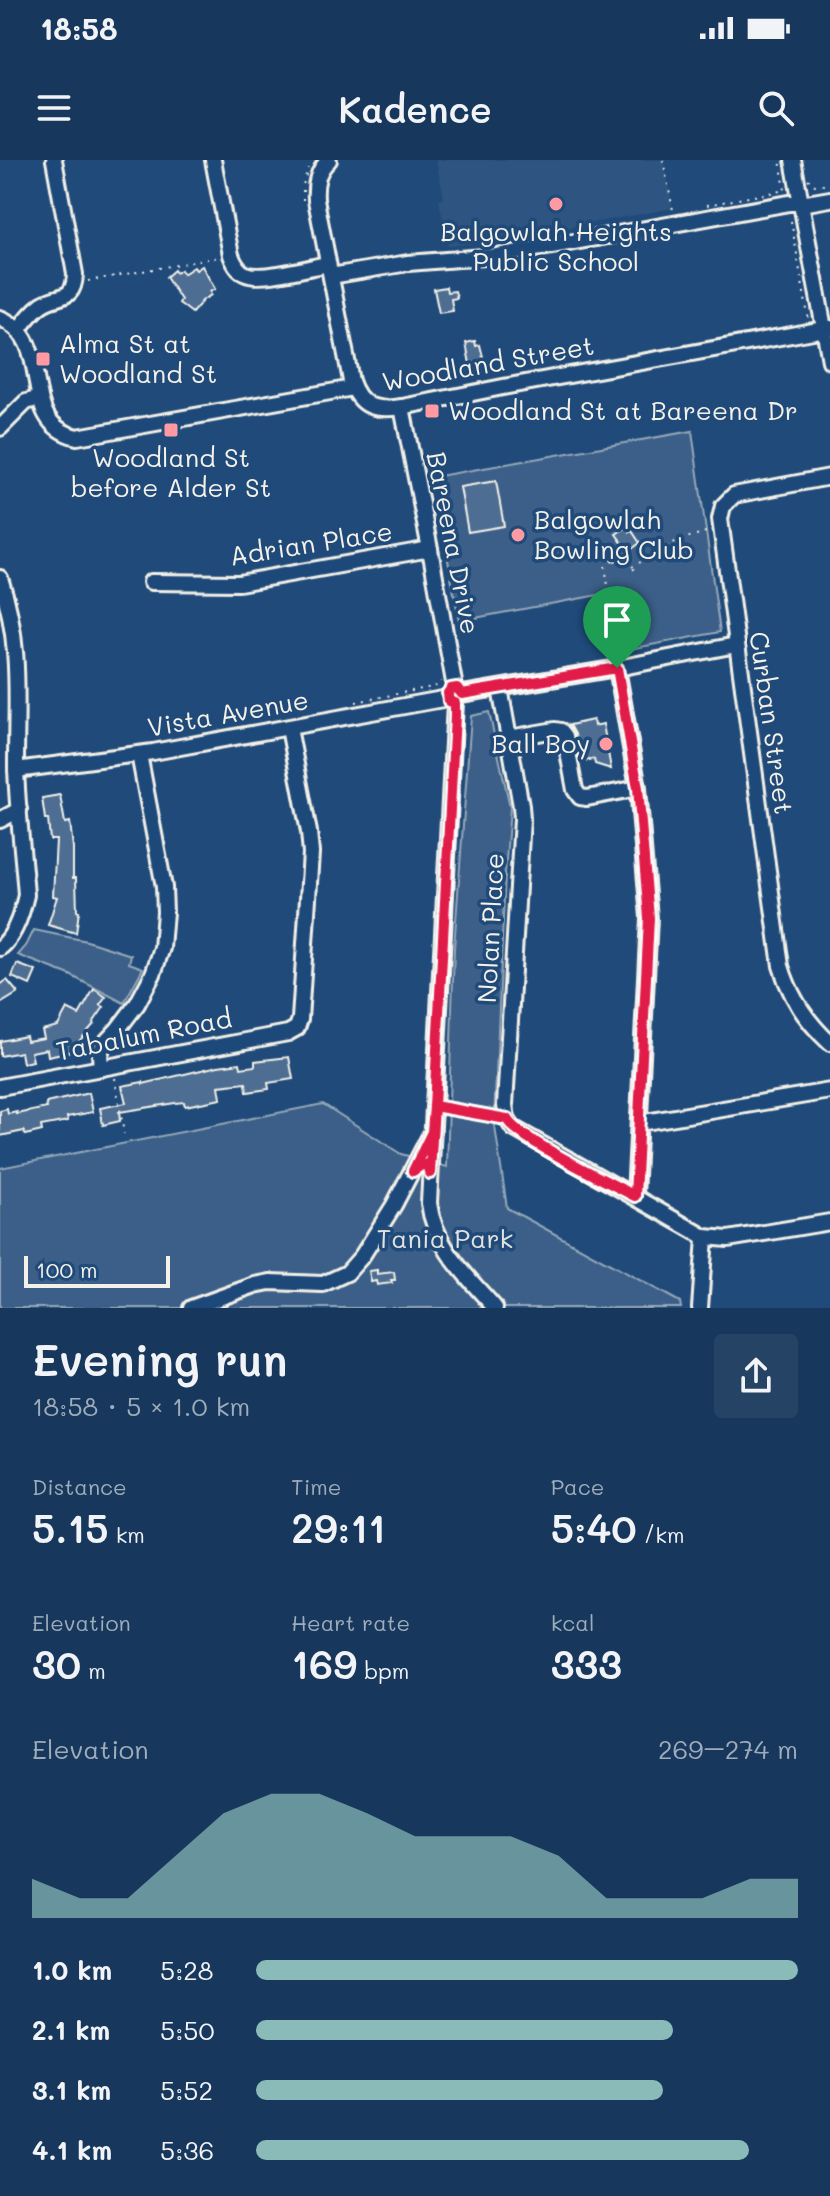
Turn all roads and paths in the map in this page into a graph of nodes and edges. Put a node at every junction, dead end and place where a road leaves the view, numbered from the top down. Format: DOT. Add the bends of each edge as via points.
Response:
graph roads {
  1 [pos="54,160"];
  2 [pos="213,160"];
  3 [pos="663,160"];
  4 [pos="780,160"];
  5 [pos="793,160"];
  6 [pos="326,163"];
  7 [pos="803,179"];
  8 [pos="830,185"];
  9 [pos="830,199"];
  10 [pos="701,206"];
  11 [pos="797,209"];
  12 [pos="675,223"];
  13 [pos="231,255"];
  14 [pos="330,270"];
  15 [pos="75,283"];
  16 [pos="0,318"];
  17 [pos="809,322"];
  18 [pos="19,329"];
  19 [pos="827,329"];
  20 [pos="830,361"];
  21 [pos="353,388"];
  22 [pos="40,398"];
  23 [pos="402,407"];
  24 [pos="0,428"];
  25 [pos="830,477"];
  26 [pos="714,529"];
  27 [pos="430,549"];
  28 [pos="623,556"];
  29 [pos="605,566"];
  30 [pos="632,567"];
  31 [pos="636,572"];
  32 [pos="0,578"];
  33 [pos="151,582"];
  34 [pos="736,645"];
  35 [pos="617,668"];
  36 [pos="442,673"];
  37 [pos="441,681"];
  38 [pos="500,688"];
  39 [pos="409,692"];
  40 [pos="450,693"];
  41 [pos="349,703"];
  42 [pos="289,728"];
  43 [pos="509,738"];
  44 [pos="139,754"];
  45 [pos="16,770"];
  46 [pos="638,788"];
  47 [pos="19,810"];
  48 [pos="0,820"];
  49 [pos="0,948"];
  50 [pos="830,1043"];
  51 [pos="107,1066"];
  52 [pos="0,1087"];
  53 [pos="830,1091"];
  54 [pos="434,1106"];
  55 [pos="507,1119"];
  56 [pos="639,1123"];
  57 [pos="432,1132"];
  58 [pos="124,1134"];
  59 [pos="413,1171"];
  60 [pos="430,1173"];
  61 [pos="635,1196"];
  62 [pos="830,1222"];
  63 [pos="705,1237"];
  64 [pos="191,1308"];
  65 [pos="495,1308"];
  66 [pos="700,1308"];
  1 -- 15 [label="street"];
  2 -- 13 [label="street"];
  3 -- 12 [label="path"];
  4 -- 10 [label="path" via="785,190"];
  5 -- 11 [label="street"];
  6 -- 14 [label="street" via="315,190"];
  7 -- 8 [label="path" via="820,187"];
  9 -- 11 [label="street"];
  11 -- 12 [label="street" via="789,203"];
  11 -- 17 [label="path" via="791,220"];
  11 -- 19 [label="street"];
  12 -- 14 [label="street" via="497,256"];
  13 -- 14 [label="street" via="242,273 256,277"];
  13 -- 15 [label="path"];
  14 -- 21 [label="street"];
  15 -- 18 [label="street" via="65,297 43,304"];
  16 -- 18 [label="street"];
  18 -- 22 [label="street" via="29,345"];
  19 -- 20 [label="street"];
  19 -- 23 [label="street, Woodland Street"];
  21 -- 22 [label="street, Woodland Street" via="85,437 55,428"];
  21 -- 23 [label="street, Woodland Street" via="375,408"];
  22 -- 24 [label="street" via="26,402"];
  23 -- 27 [label="street, Bareena Drive"];
  25 -- 34 [label="street, Curban Street" via="740,493 723,506 720,526"];
  26 -- 30 [label="path" via="677,541"];
  27 -- 33 [label="street, Adrian Place" via="239,583"];
  27 -- 40 [label="street, Bareena Drive"];
  28 -- 30 [label="path"];
  29 -- 35 [label="path"];
  30 -- 31 [label="path"];
  32 -- 45 [label="street" via="13,623 18,674"];
  34 -- 35 [label="street, Vista Avenue"];
  34 -- 50 [label="street, Curban Street" via="781,966 795,1002"];
  35 -- 38 [label="street, Vista Avenue"];
  35 -- 46 [label="street"];
  36 -- 40 [label="path"];
  37 -- 39 [label="path"];
  38 -- 40 [label="street, Vista Avenue"];
  38 -- 43 [label="street, Nolan Place"];
  39 -- 40 [label="path"];
  39 -- 41 [label="path"];
  40 -- 42 [label="street, Vista Avenue"];
  40 -- 54 [label="street, Bareena Drive"];
  42 -- 44 [label="street, Vista Avenue"];
  42 -- 51 [label="street, Tabalum Road" via="311,853 297,1028"];
  43 -- 46 [label="street" via="561,731 580,797"];
  43 -- 55 [label="street, Nolan Place" via="522,819"];
  44 -- 45 [label="street, Vista Avenue"];
  44 -- 51 [label="street" via="164,887 162,948 137,1004 103,1045 100,1055"];
  45 -- 47 [label="street"];
  46 -- 56 [label="street" via="649,918"];
  47 -- 48 [label="street"];
  47 -- 49 [label="street" via="26,895 22,915"];
  51 -- 52 [label="street, Tabalum Road"];
  51 -- 58 [label="path"];
  53 -- 56 [label="street"];
  54 -- 55 [label="path"];
  54 -- 57 [label="street, Bareena Drive"];
  55 -- 61 [label="street" via="513,1128"];
  56 -- 61 [label="street"];
  57 -- 59 [label="street"];
  57 -- 60 [label="street, Bareena Drive"];
  59 -- 60 [label="street" via="423,1164"];
  59 -- 64 [label="street" via="362,1256 341,1277 317,1284 255,1285"];
  60 -- 65 [label="street, Bareena Drive" via="429,1203 438,1237"];
  61 -- 63 [label="street"];
  62 -- 63 [label="street" via="728,1239"];
  63 -- 66 [label="street"];
}
